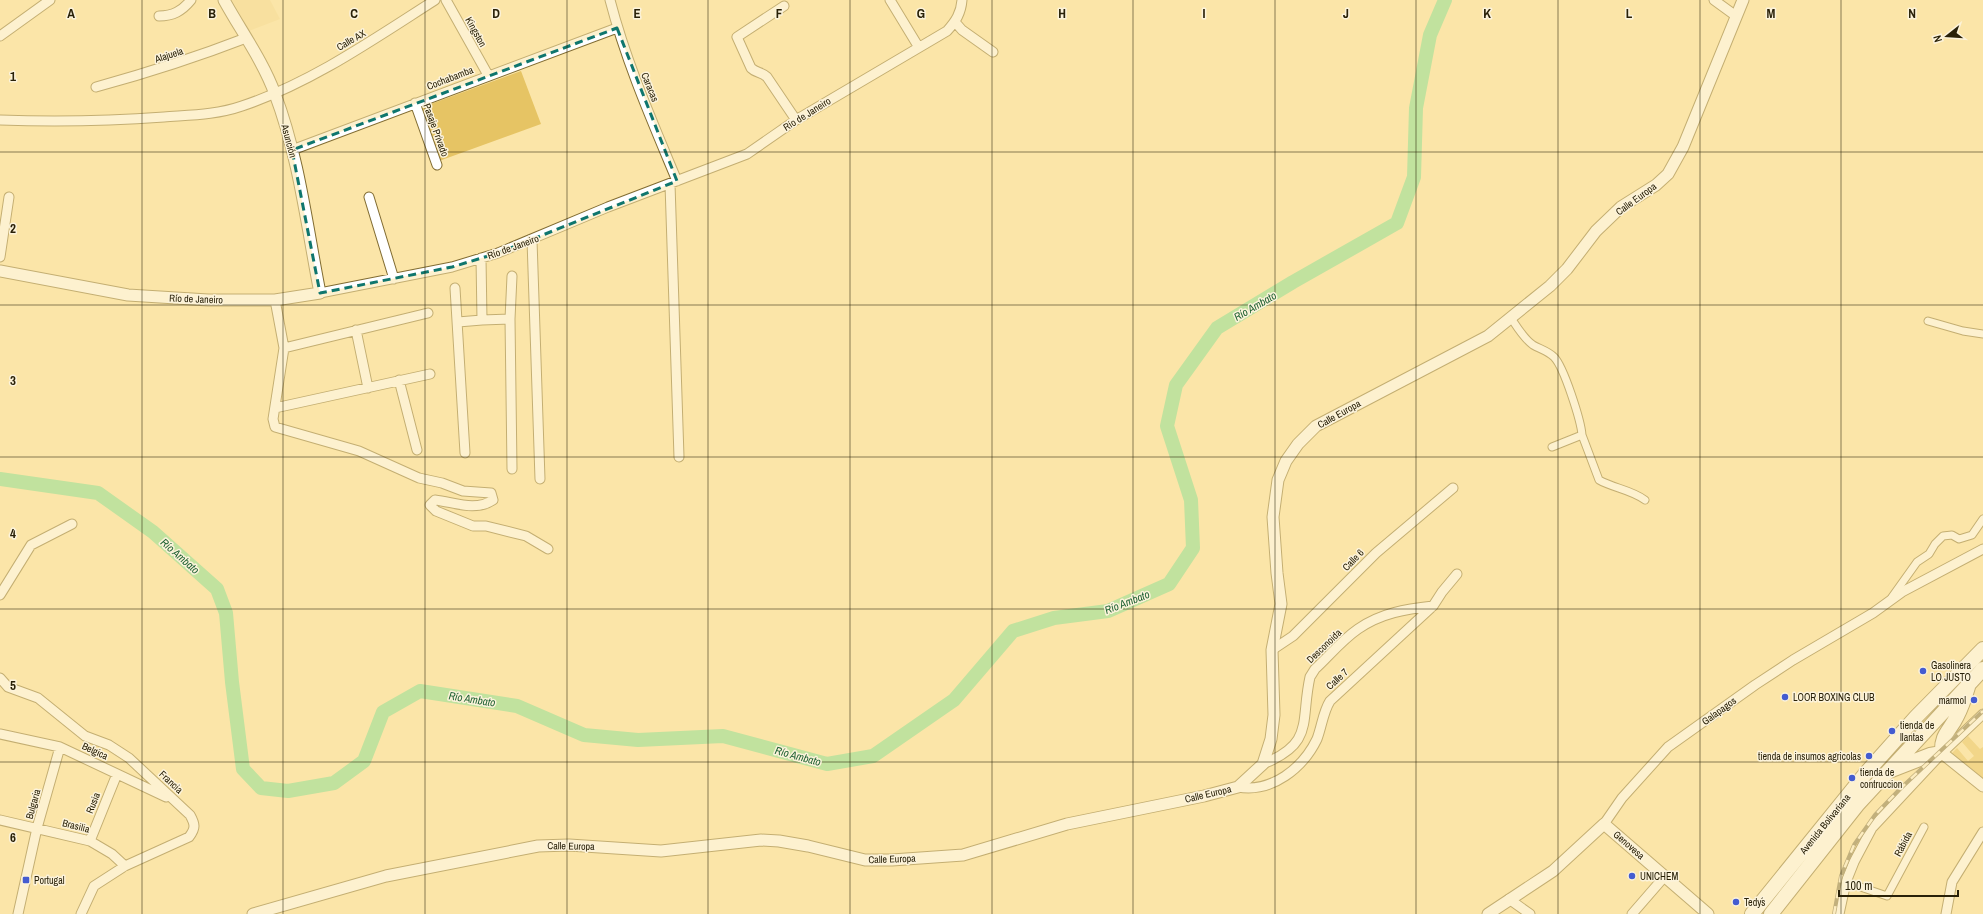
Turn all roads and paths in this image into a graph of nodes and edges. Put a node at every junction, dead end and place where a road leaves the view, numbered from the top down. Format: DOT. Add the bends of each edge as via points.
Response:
graph roads {
  1 [pos="190,0"];
  2 [pos="224,0"];
  3 [pos="435,0"];
  4 [pos="446,0"];
  5 [pos="610,0"];
  6 [pos="890,0"];
  7 [pos="962,0"];
  8 [pos="1714,0"];
  9 [pos="1743,0"];
  10 [pos="48,1"];
  11 [pos="784,6"];
  12 [pos="159,16"];
  13 [pos="1736,16"];
  14 [pos="955,22"];
  15 [pos="617,28"];
  16 [pos="0,36"];
  17 [pos="246,38"];
  18 [pos="918,46"];
  19 [pos="993,52"];
  20 [pos="488,75"];
  21 [pos="96,87"];
  22 [pos="275,94"];
  23 [pos="415,103"];
  24 [pos="0,120"];
  25 [pos="796,120"];
  26 [pos="292,150"];
  27 [pos="437,165"];
  28 [pos="673,182"];
  29 [pos="9,197"];
  30 [pos="369,197"];
  31 [pos="532,240"];
  32 [pos="0,257"];
  33 [pos="481,258"];
  34 [pos="0,271"];
  35 [pos="512,276"];
  36 [pos="394,278"];
  37 [pos="456,288"];
  38 [pos="320,293"];
  39 [pos="275,300"];
  40 [pos="428,313"];
  41 [pos="1512,318"];
  42 [pos="510,319"];
  43 [pos="482,320"];
  44 [pos="1928,321"];
  45 [pos="458,322"];
  46 [pos="356,330"];
  47 [pos="1983,334"];
  48 [pos="284,348"];
  49 [pos="430,374"];
  50 [pos="399,380"];
  51 [pos="368,388"];
  52 [pos="275,408"];
  53 [pos="1582,435"];
  54 [pos="1552,447"];
  55 [pos="417,450"];
  56 [pos="465,453"];
  57 [pos="679,457"];
  58 [pos="512,469"];
  59 [pos="540,479"];
  60 [pos="1453,488"];
  61 [pos="1645,500"];
  62 [pos="1983,519"];
  63 [pos="72,524"];
  64 [pos="548,549"];
  65 [pos="1983,549"];
  66 [pos="1457,574"];
  67 [pos="0,594"];
  68 [pos="1888,602"];
  69 [pos="1433,606"];
  70 [pos="1983,649"];
  71 [pos="1272,650"];
  72 [pos="1983,669"];
  73 [pos="0,678"];
  74 [pos="1969,683"];
  75 [pos="1983,714"];
  76 [pos="0,734"];
  77 [pos="60,747"];
  78 [pos="1942,753"];
  79 [pos="1263,764"];
  80 [pos="1884,773"];
  81 [pos="117,774"];
  82 [pos="1983,786"];
  83 [pos="1238,787"];
  84 [pos="176,802"];
  85 [pos="0,820"];
  86 [pos="1604,824"];
  87 [pos="1924,827"];
  88 [pos="37,828"];
  89 [pos="1983,832"];
  90 [pos="90,841"];
  91 [pos="125,866"];
  92 [pos="1665,876"];
  93 [pos="1846,882"];
  94 [pos="1509,899"];
  95 [pos="18,914"];
  96 [pos="81,914"];
  97 [pos="253,914"];
  98 [pos="1488,914"];
  99 [pos="1530,914"];
  100 [pos="1632,914"];
  101 [pos="1708,914"];
  102 [pos="1752,914"];
  103 [pos="1771,914"];
  104 [pos="1839,914"];
  105 [pos="1946,914"];
  1 -- 12 [label="street" via="184,8 170,16"];
  2 -- 17 [label="street, Asunción"];
  3 -- 22 [label="street, Calle AX" via="376,38"];
  4 -- 20 [label="street, Kingston"];
  5 -- 15 [label="street, Caracas"];
  6 -- 18 [label="street"];
  7 -- 14 [label="street" via="961,10"];
  8 -- 13 [label="street"];
  9 -- 13 [label="street, Calle Europa"];
  10 -- 16 [label="street"];
  11 -- 25 [label="street" via="737,37 751,68 768,77"];
  13 -- 41 [label="street, Calle Europa" via="1683,147 1668,174 1656,186 1622,207 1596,231 1563,274"];
  14 -- 18 [label="street, Río de Janeiro" via="947,31"];
  14 -- 19 [label="street"];
  15 -- 20 [label="street, Cochabamba"];
  15 -- 28 [label="street, Caracas"];
  17 -- 21 [label="street, Alajuela" via="154,71"];
  17 -- 22 [label="street, Asunción"];
  18 -- 25 [label="street, Río de Janeiro"];
  20 -- 23 [label="street, Cochabamba"];
  22 -- 24 [label="street, Calle AX" via="223,112 121,120"];
  22 -- 26 [label="street, Asunción"];
  23 -- 26 [label="street, Cochabamba"];
  23 -- 27 [label="street, Pasaje Privado"];
  25 -- 28 [label="street, Río de Janeiro" via="748,154"];
  26 -- 38 [label="street, Asunción"];
  28 -- 31 [label="street, Río de Janeiro"];
  28 -- 57 [label="street"];
  29 -- 32 [label="street"];
  30 -- 36 [label="street"];
  31 -- 33 [label="street, Río de Janeiro"];
  31 -- 59 [label="street"];
  33 -- 36 [label="street, Río de Janeiro" via="452,267"];
  33 -- 43 [label="street"];
  34 -- 39 [label="street, Río de Janeiro" via="128,295 208,300"];
  35 -- 42 [label="street"];
  36 -- 38 [label="street, Río de Janeiro"];
  37 -- 45 [label="street"];
  38 -- 39 [label="street, Río de Janeiro"];
  39 -- 48 [label="street"];
  40 -- 46 [label="street"];
  41 -- 53 [label="street" via="1533,345 1555,358 1575,405"];
  41 -- 71 [label="street, Calle Europa" via="1488,336 1316,426 1298,444 1278,480 1275,499 1275,555 1281,604"];
  42 -- 43 [label="street"];
  42 -- 58 [label="street"];
  43 -- 45 [label="street"];
  44 -- 47 [label="street"];
  45 -- 56 [label="street"];
  46 -- 48 [label="street"];
  46 -- 51 [label="street"];
  48 -- 52 [label="street"];
  49 -- 50 [label="street"];
  50 -- 51 [label="street"];
  50 -- 55 [label="street"];
  51 -- 52 [label="street"];
  52 -- 64 [label="street" via="275,427 281,430 359,451 419,478 463,491 491,493 493,500 487,505 461,505 435,500 430,505 436,511 472,526 486,526 526,536"];
  53 -- 54 [label="street"];
  53 -- 61 [label="street" via="1599,480"];
  60 -- 71 [label="street, Calle 6" via="1376,553 1293,636"];
  62 -- 68 [label="street" via="1972,535 1959,539 1952,535 1943,536 1929,554 1917,562"];
  63 -- 67 [label="street" via="31,546"];
  65 -- 68 [label="street, Galapagos"];
  66 -- 69 [label="street, Calle 7"];
  68 -- 86 [label="street, Galapagos" via="1755,685 1668,747 1622,798"];
  69 -- 79 [label="street, Desconoida" via="1407,608 1382,616 1357,629 1310,676 1301,736 1280,757"];
  69 -- 83 [label="street, Calle 7" via="1330,701 1326,706 1317,738 1307,757 1288,775 1270,784"];
  70 -- 102 [label="main road, Avenida Bolivariana" via="1916,717 1866,773"];
  71 -- 79 [label="street, Calle Europa" via="1274,714 1271,739"];
  72 -- 74 [label="main road, Avenida Bolivariana"];
  73 -- 84 [label="street, Francia" via="8,686 38,698 85,736 109,745 129,758"];
  74 -- 78 [label="main road" via="1957,718 1942,742"];
  74 -- 80 [label="main road, Avenida Bolivariana"];
  75 -- 78 [label="street"];
  76 -- 77 [label="street, Belgica"];
  77 -- 81 [label="street, Belgica"];
  77 -- 88 [label="street, Bulgaria"];
  78 -- 80 [label="main road" via="1930,755"];
  78 -- 82 [label="street"];
  78 -- 93 [label="street" via="1872,828"];
  79 -- 83 [label="street, Calle Europa"];
  80 -- 103 [label="main road, Avenida Bolivariana"];
  81 -- 84 [label="street, Belgica"];
  81 -- 90 [label="street, Rusia"];
  83 -- 97 [label="street, Calle Europa" via="1067,824 962,855 865,860 808,846 761,840 661,851 569,845 538,846 386,876"];
  84 -- 91 [label="street, Francia" via="190,815 195,824 194,831 189,837"];
  85 -- 88 [label="street"];
  86 -- 92 [label="street, Genovesa"];
  86 -- 94 [label="street, Galapagos" via="1553,871"];
  87 -- 93 [label="street, Rábida" via="1887,896"];
  88 -- 90 [label="street, Brasilia"];
  88 -- 95 [label="street, Bulgaria"];
  89 -- 105 [label="street" via="1952,882"];
  90 -- 91 [label="street, Brasilia" via="112,854"];
  91 -- 96 [label="street, Francia" via="94,886"];
  92 -- 100 [label="street"];
  92 -- 101 [label="street, Genovesa"];
  93 -- 104 [label="street"];
  94 -- 98 [label="street, Galapagos"];
  94 -- 99 [label="street"];
}
